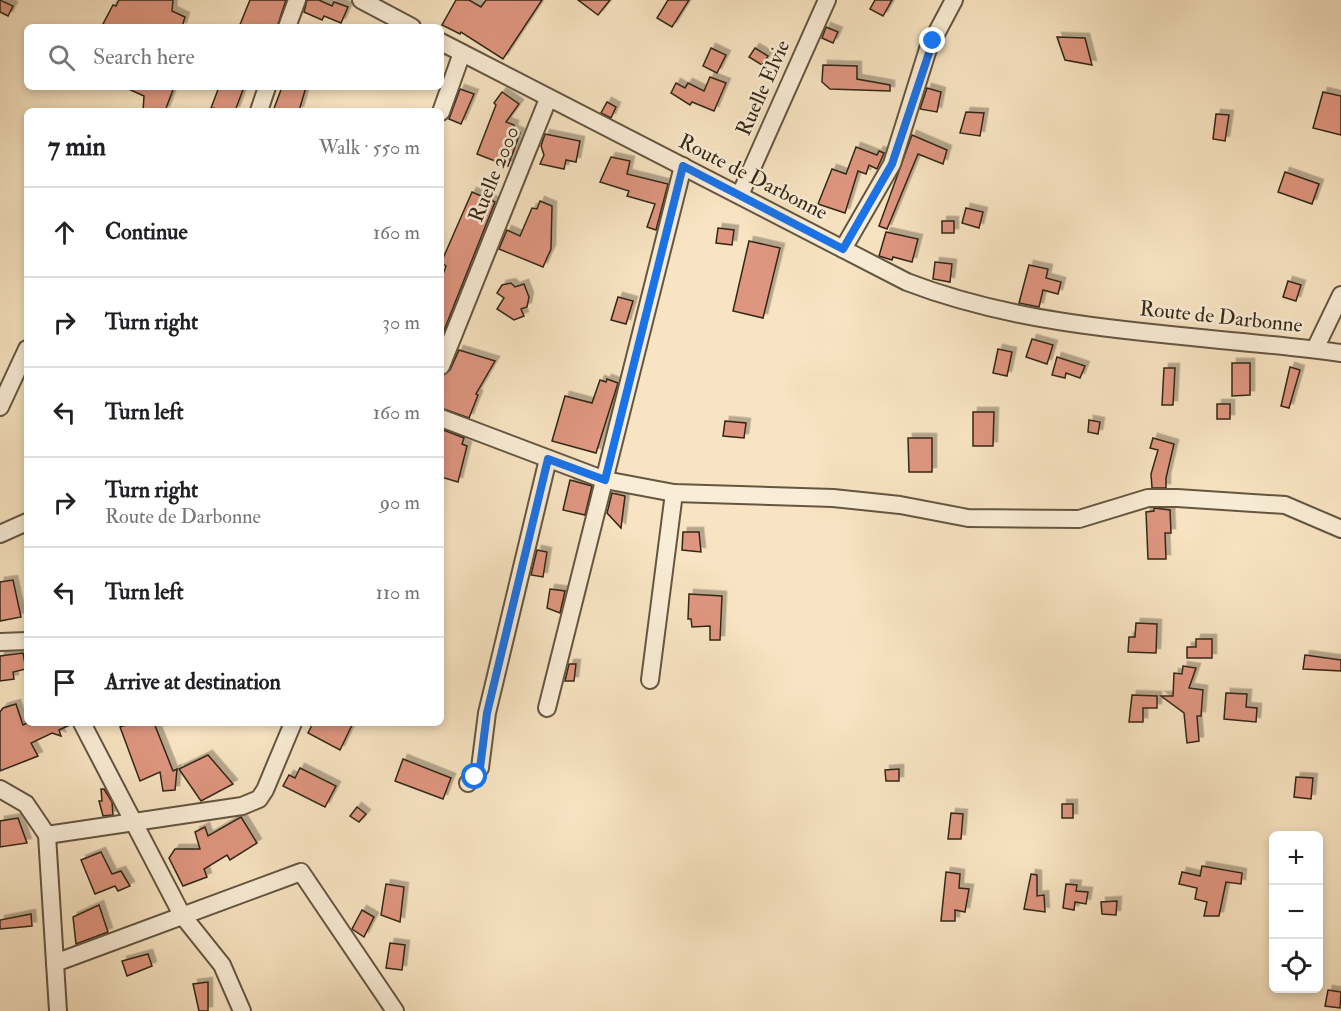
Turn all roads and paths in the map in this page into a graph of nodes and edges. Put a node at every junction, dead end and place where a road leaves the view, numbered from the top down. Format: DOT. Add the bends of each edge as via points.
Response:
graph roads {
  1 [pos="297,0"];
  2 [pos="361,0"];
  3 [pos="827,0"];
  4 [pos="954,0"];
  5 [pos="288,24"];
  6 [pos="406,24"];
  7 [pos="444,44"];
  8 [pos="462,53"];
  9 [pos="266,90"];
  10 [pos="548,99"];
  11 [pos="260,108"];
  12 [pos="442,108"];
  13 [pos="683,166"];
  14 [pos="740,195"];
  15 [pos="843,249"];
  16 [pos="1341,295"];
  17 [pos="1315,349"];
  18 [pos="1341,352"];
  19 [pos="24,356"];
  20 [pos="444,359"];
  21 [pos="0,407"];
  22 [pos="444,419"];
  23 [pos="548,459"];
  24 [pos="605,480"];
  25 [pos="674,494"];
  26 [pos="24,523"];
  27 [pos="1341,529"];
  28 [pos="0,534"];
  29 [pos="24,641"];
  30 [pos="0,642"];
  31 [pos="650,680"];
  32 [pos="547,708"];
  33 [pos="84,726"];
  34 [pos="292,726"];
  35 [pos="468,783"];
  36 [pos="0,789"];
  37 [pos="136,824"];
  38 [pos="47,836"];
  39 [pos="182,915"];
  40 [pos="55,963"];
  41 [pos="58,1011"];
  42 [pos="242,1011"];
  43 [pos="395,1011"];
  1 -- 5 [label="street"];
  2 -- 6 [label="street"];
  3 -- 14 [label="street, Ruelle Elvie"];
  4 -- 15 [label="street" via="928,50 892,164"];
  7 -- 8 [label="street, Route de Darbonne"];
  8 -- 10 [label="street, Route de Darbonne"];
  8 -- 12 [label="street"];
  9 -- 11 [label="street"];
  10 -- 13 [label="street, Route de Darbonne"];
  10 -- 20 [label="street, Ruelle 2000"];
  13 -- 14 [label="street, Route de Darbonne"];
  13 -- 24 [label="street"];
  14 -- 15 [label="street, Route de Darbonne"];
  15 -- 17 [label="street, Route de Darbonne" via="946,297 1027,317"];
  16 -- 17 [label="street"];
  17 -- 18 [label="street, Route de Darbonne"];
  19 -- 21 [label="street"];
  22 -- 23 [label="street"];
  23 -- 24 [label="street"];
  23 -- 35 [label="street" via="487,713 480,768"];
  24 -- 25 [label="street"];
  24 -- 32 [label="street"];
  25 -- 27 [label="street" via="833,498 980,518 1078,519 1148,498 1177,498 1285,505"];
  25 -- 31 [label="street"];
  26 -- 28 [label="street"];
  29 -- 30 [label="street"];
  33 -- 37 [label="street"];
  34 -- 37 [label="street" via="259,799 242,806"];
  36 -- 38 [label="street" via="26,804"];
  37 -- 38 [label="street"];
  37 -- 39 [label="street"];
  38 -- 40 [label="street"];
  39 -- 40 [label="street"];
  39 -- 42 [label="street" via="222,965"];
  39 -- 43 [label="street" via="301,873"];
  40 -- 41 [label="street"];
}
